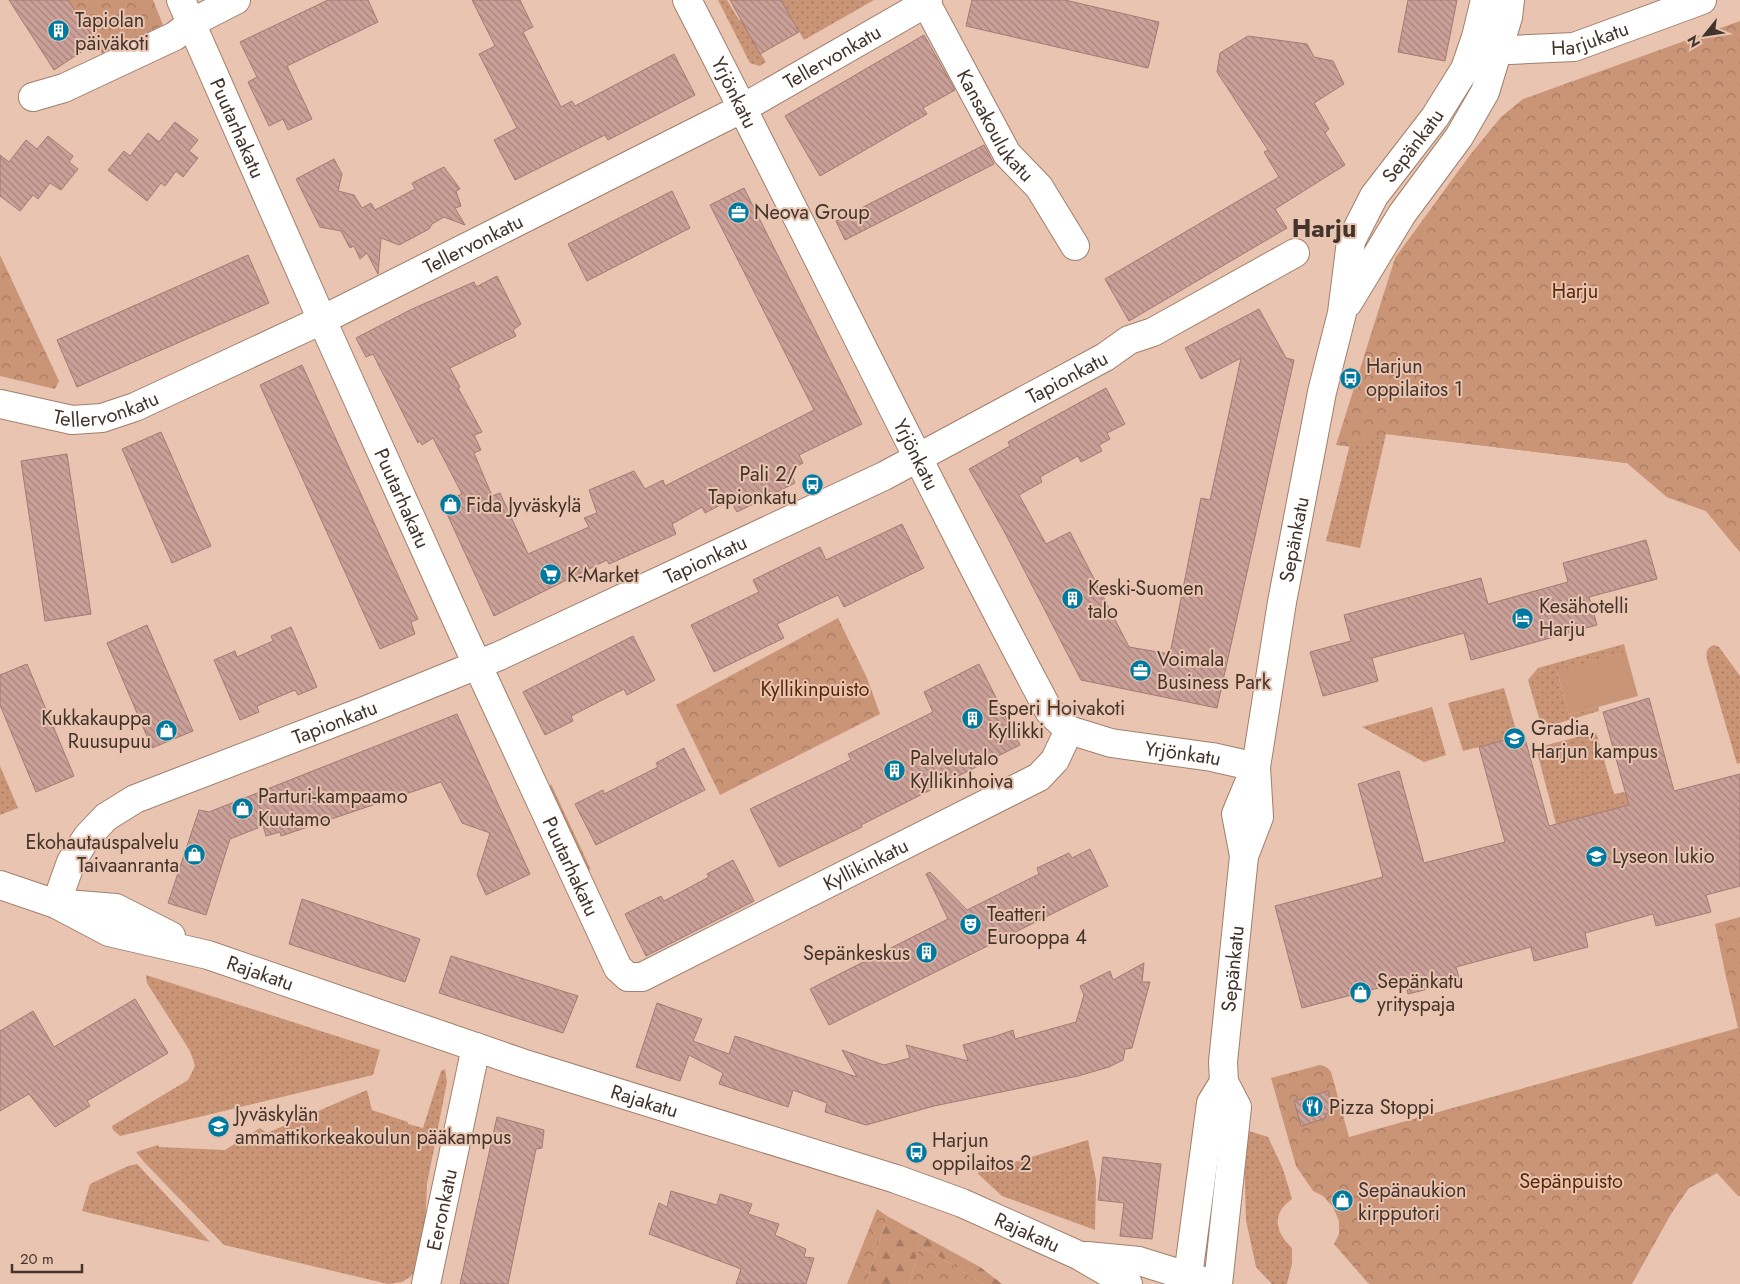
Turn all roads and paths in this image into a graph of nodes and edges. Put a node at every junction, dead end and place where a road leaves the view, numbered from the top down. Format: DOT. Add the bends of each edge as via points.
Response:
graph roads {
  1 [pos="236,0"];
  2 [pos="687,0"];
  3 [pos="1485,0"];
  4 [pos="1510,0"];
  5 [pos="1702,0"];
  6 [pos="927,2"];
  7 [pos="186,11"];
  8 [pos="1488,42"];
  9 [pos="33,97"];
  10 [pos="743,108"];
  11 [pos="1075,246"];
  12 [pos="1295,253"];
  13 [pos="322,320"];
  14 [pos="0,404"];
  15 [pos="918,459"];
  16 [pos="478,665"];
  17 [pos="1069,730"];
  18 [pos="1256,767"];
  19 [pos="0,885"];
  20 [pos="56,904"];
  21 [pos="642,977"];
  22 [pos="476,1047"];
  23 [pos="1224,1082"];
  24 [pos="1078,1255"];
  25 [pos="1197,1281"];
  26 [pos="426,1284"];
  27 [pos="1128,1284"];
  28 [pos="1218,1284"];
  1 -- 7 [label="street"];
  2 -- 10 [label="street, Yrjönkatu"];
  3 -- 8 [label="street"];
  4 -- 8 [label="street" via="1508,17"];
  5 -- 8 [label="street, Harjukatu" via="1574,47 1510,50"];
  6 -- 10 [label="street, Tellervonkatu"];
  6 -- 11 [label="street, Kansakoulukatu" via="1007,154 1039,187"];
  7 -- 9 [label="street" via="175,36 64,88"];
  7 -- 13 [label="street, Puutarhakatu"];
  8 -- 18 [label="street, Sepänkatu" via="1374,196 1351,241 1342,313 1322,392 1292,547"];
  10 -- 13 [label="street, Tellervonkatu"];
  10 -- 15 [label="street, Yrjönkatu"];
  12 -- 15 [label="street, Tapionkatu" via="1153,332 1129,340 1105,357"];
  13 -- 14 [label="street, Tellervonkatu" via="135,407 102,418 72,420"];
  13 -- 16 [label="street, Puutarhakatu"];
  15 -- 16 [label="street, Tapionkatu"];
  15 -- 17 [label="street, Yrjönkatu" via="1049,711"];
  16 -- 20 [label="street, Tapionkatu" via="135,799 106,817 87,837 71,862"];
  16 -- 21 [label="street, Puutarhakatu" via="618,968 628,977"];
  17 -- 18 [label="street, Yrjönkatu" via="1111,744 1212,757"];
  17 -- 21 [label="street, Kyllikinkatu" via="1055,760 1039,777"];
  18 -- 23 [label="street, Sepänkatu" via="1236,814 1244,856 1223,1062"];
  19 -- 20 [label="street, Rajakatu"];
  20 -- 22 [label="street, Rajakatu" via="116,908 208,955"];
  22 -- 24 [label="street, Rajakatu" via="896,1179 962,1203"];
  22 -- 26 [label="street, Eeronkatu"];
  23 -- 25 [label="street" via="1211,1103"];
  23 -- 28 [label="street, Sepänkatu" via="1237,1108"];
  24 -- 25 [label="street, Rajakatu" via="1139,1261"];
  24 -- 27 [label="street, Rajakatu"];
}
